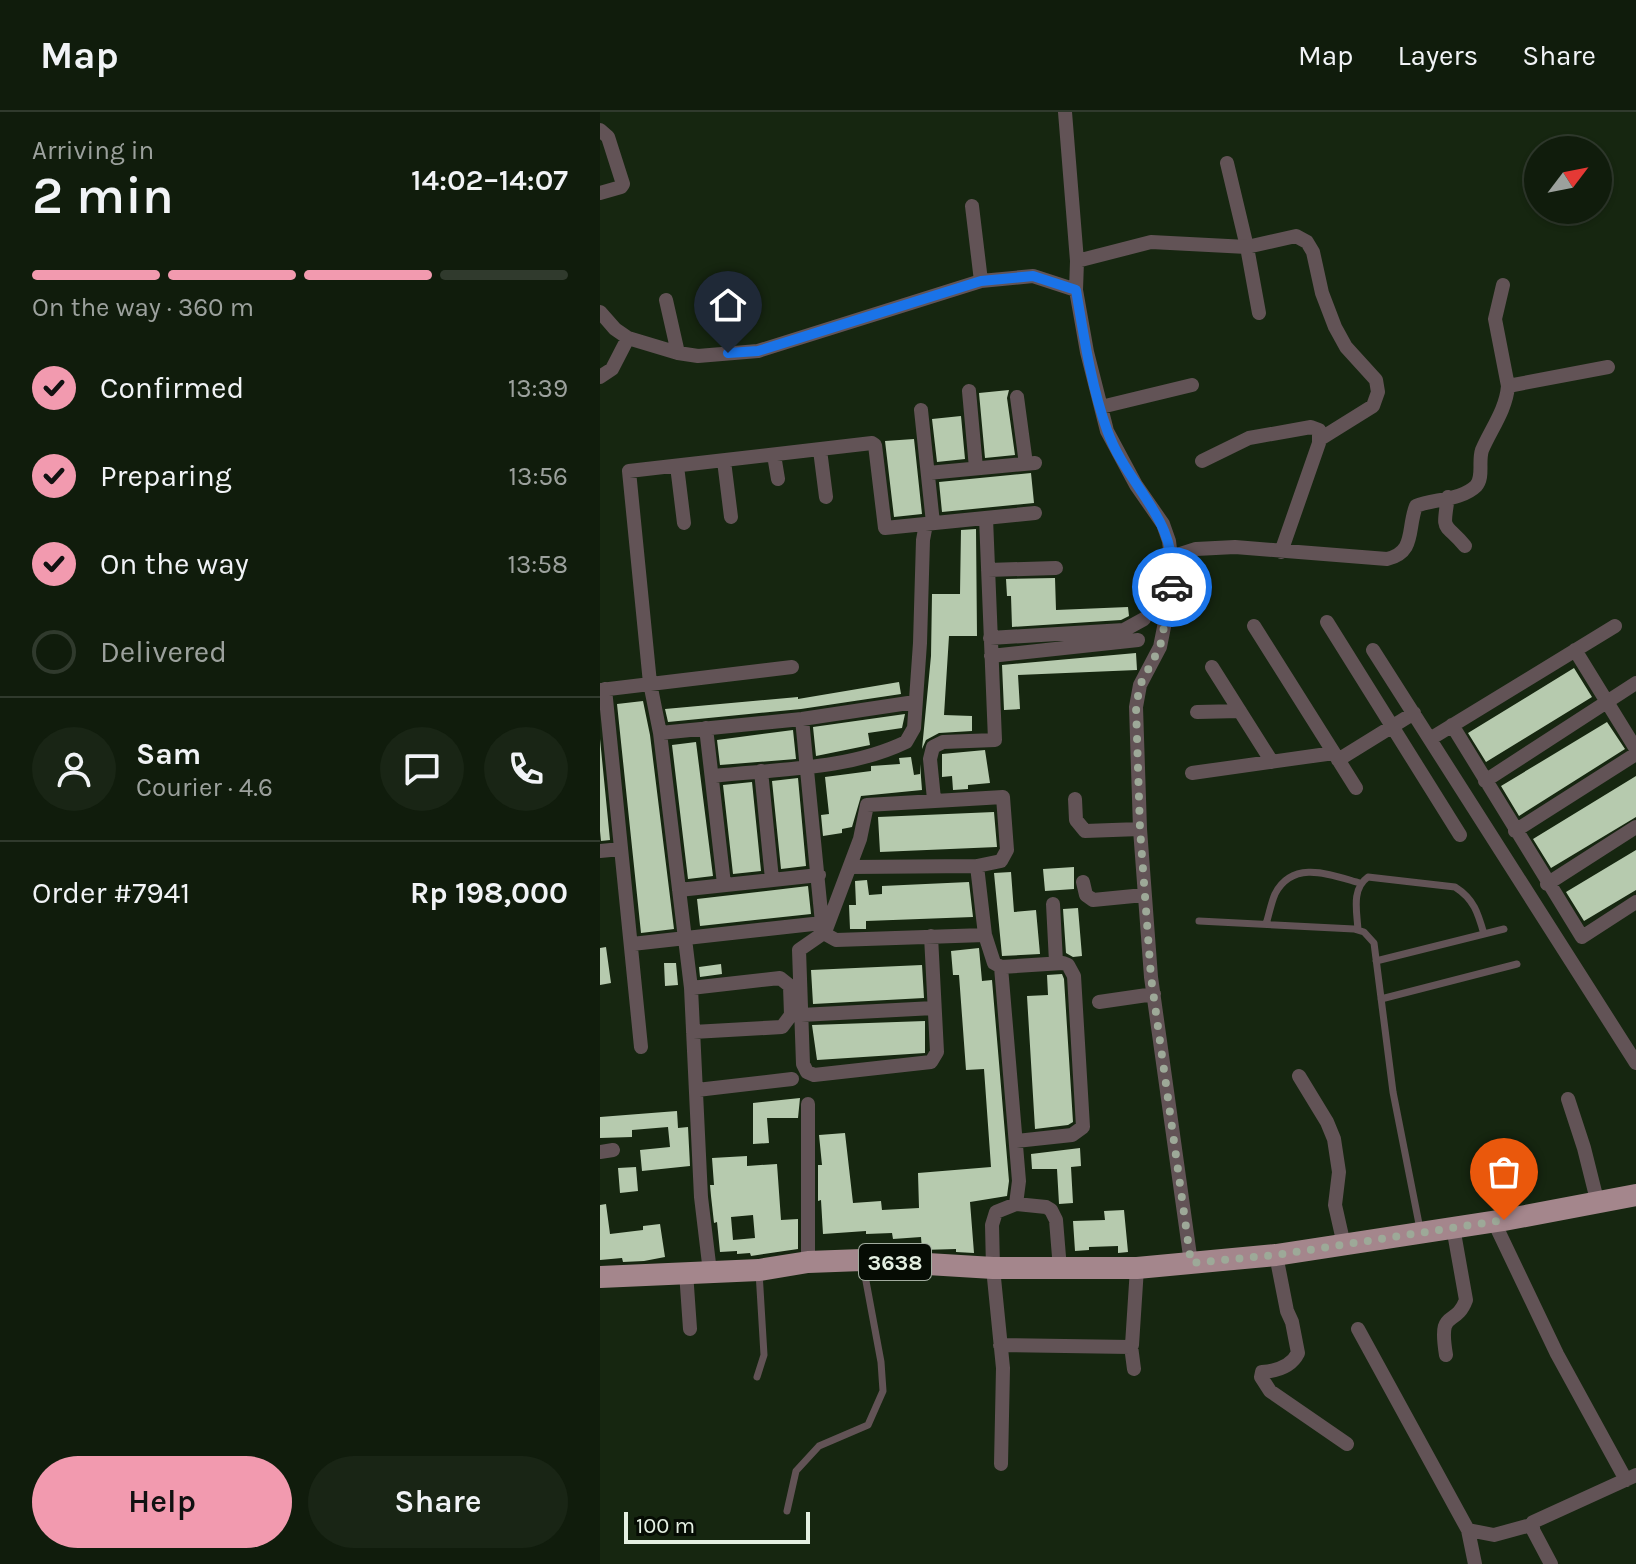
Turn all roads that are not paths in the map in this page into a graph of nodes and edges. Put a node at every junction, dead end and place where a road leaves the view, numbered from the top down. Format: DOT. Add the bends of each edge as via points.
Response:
graph roads {
  1 [pos="1065,112"];
  2 [pos="600,130"];
  3 [pos="1227,163"];
  4 [pos="600,193"];
  5 [pos="972,206"];
  6 [pos="1247,247"];
  7 [pos="1077,261"];
  8 [pos="981,281"];
  9 [pos="1503,285"];
  10 [pos="1076,290"];
  11 [pos="666,300"];
  12 [pos="600,312"];
  13 [pos="1259,313"];
  14 [pos="628,338"];
  15 [pos="678,353"];
  16 [pos="1608,367"];
  17 [pos="600,377"];
  18 [pos="1192,385"];
  19 [pos="1508,386"];
  20 [pos="969,391"];
  21 [pos="1017,397"];
  22 [pos="1101,407"];
  23 [pos="921,410"];
  24 [pos="1320,439"];
  25 [pos="820,450"];
  26 [pos="774,455"];
  27 [pos="724,461"];
  28 [pos="1202,461"];
  29 [pos="677,466"];
  30 [pos="976,468"];
  31 [pos="928,473"];
  32 [pos="778,479"];
  33 [pos="826,497"];
  34 [pos="1448,497"];
  35 [pos="1035,513"];
  36 [pos="731,517"];
  37 [pos="986,518"];
  38 [pos="684,523"];
  39 [pos="930,524"];
  40 [pos="1465,546"];
  41 [pos="1281,552"];
  42 [pos="1171,557"];
  43 [pos="1056,568"];
  44 [pos="988,570"];
  45 [pos="1144,619"];
  46 [pos="1327,622"];
  47 [pos="1254,626"];
  48 [pos="1615,626"];
  49 [pos="1138,640"];
  50 [pos="991,647"];
  51 [pos="1373,650"];
  52 [pos="1575,650"];
  53 [pos="792,667"];
  54 [pos="1212,667"];
  55 [pos="650,683"];
  56 [pos="1636,683"];
  57 [pos="603,690"];
  58 [pos="915,702"];
  59 [pos="1607,702"];
  60 [pos="1240,711"];
  61 [pos="1197,712"];
  62 [pos="1414,713"];
  63 [pos="802,719"];
  64 [pos="1452,725"];
  65 [pos="1392,726"];
  66 [pos="706,728"];
  67 [pos="660,733"];
  68 [pos="1430,739"];
  69 [pos="1636,751"];
  70 [pos="1336,757"];
  71 [pos="1272,762"];
  72 [pos="808,767"];
  73 [pos="761,771"];
  74 [pos="1192,773"];
  75 [pos="713,776"];
  76 [pos="1485,781"];
  77 [pos="1356,788"];
  78 [pos="934,799"];
  79 [pos="1075,799"];
  80 [pos="1636,827"];
  81 [pos="1140,829"];
  82 [pos="1515,831"];
  83 [pos="1460,835"];
  84 [pos="621,849"];
  85 [pos="600,851"];
  86 [pos="977,866"];
  87 [pos="851,867"];
  88 [pos="819,875"];
  89 [pos="772,879"];
  90 [pos="1083,882"];
  91 [pos="1360,883"];
  92 [pos="724,884"];
  93 [pos="1547,884"];
  94 [pos="679,890"];
  95 [pos="1144,895"];
  96 [pos="1636,902"];
  97 [pos="1053,904"];
  98 [pos="1199,921"];
  99 [pos="1266,924"];
  100 [pos="824,928"];
  101 [pos="1504,929"];
  102 [pos="1358,930"];
  103 [pos="1484,934"];
  104 [pos="985,935"];
  105 [pos="931,936"];
  106 [pos="685,938"];
  107 [pos="632,944"];
  108 [pos="1376,961"];
  109 [pos="1056,962"];
  110 [pos="1517,964"];
  111 [pos="1001,967"];
  112 [pos="691,988"];
  113 [pos="1154,994"];
  114 [pos="1381,999"];
  115 [pos="1099,1002"];
  116 [pos="934,1008"];
  117 [pos="801,1015"];
  118 [pos="693,1032"];
  119 [pos="641,1047"];
  120 [pos="1636,1063"];
  121 [pos="1299,1076"];
  122 [pos="792,1079"];
  123 [pos="697,1090"];
  124 [pos="1568,1099"];
  125 [pos="808,1104"];
  126 [pos="1016,1141"];
  127 [pos="1636,1195"];
  128 [pos="1016,1204"];
  129 [pos="1598,1204"];
  130 [pos="1494,1222"];
  131 [pos="1453,1227"];
  132 [pos="1421,1232"];
  133 [pos="1344,1245"];
  134 [pos="1276,1255"];
  135 [pos="862,1260"];
  136 [pos="808,1262"];
  137 [pos="1191,1263"];
  138 [pos="993,1268"];
  139 [pos="1137,1268"];
  140 [pos="1060,1269"];
  141 [pos="759,1270"];
  142 [pos="686,1272"];
  143 [pos="710,1272"];
  144 [pos="600,1277"];
  145 [pos="690,1329"];
  146 [pos="1358,1329"];
  147 [pos="1000,1345"];
  148 [pos="1131,1346"];
  149 [pos="1446,1355"];
  150 [pos="1134,1369"];
  151 [pos="757,1377"];
  152 [pos="1347,1444"];
  153 [pos="1001,1464"];
  154 [pos="1631,1478"];
  155 [pos="787,1511"];
  156 [pos="1531,1525"];
  157 [pos="1468,1530"];
  158 [pos="1475,1564"];
  159 [pos="1551,1564"];
  1 -- 7 [label="street"];
  2 -- 4 [label="street" via="608,137 623,184"];
  3 -- 6 [label="street"];
  5 -- 8 [label="street"];
  6 -- 7 [label="street" via="1151,242"];
  6 -- 13 [label="street"];
  6 -- 24 [label="street" via="1296,236 1307,242 1335,327 1376,380 1373,406"];
  7 -- 10 [label="street"];
  8 -- 10 [label="street" via="1033,276"];
  8 -- 15 [label="street" via="758,351"];
  9 -- 19 [label="street" via="1495,319"];
  10 -- 22 [label="street"];
  11 -- 15 [label="street"];
  12 -- 14 [label="street"];
  14 -- 15 [label="street"];
  14 -- 17 [label="street" via="612,369"];
  16 -- 19 [label="street"];
  18 -- 22 [label="street"];
  19 -- 34 [label="street" via="1482,451 1478,484"];
  20 -- 30 [label="street"];
  21 -- 30 [label="street" via="1030,463"];
  22 -- 42 [label="street" via="1122,461 1163,524"];
  23 -- 31 [label="street"];
  24 -- 28 [label="street" via="1319,430 1311,427 1285,431 1249,438"];
  24 -- 41 [label="street"];
  25 -- 26 [label="street"];
  25 -- 33 [label="street"];
  25 -- 39 [label="street" via="874,444 885,528"];
  26 -- 27 [label="street"];
  26 -- 32 [label="street"];
  27 -- 29 [label="street"];
  27 -- 36 [label="street"];
  29 -- 38 [label="street"];
  29 -- 55 [label="street" via="629,471"];
  30 -- 31 [label="street"];
  31 -- 39 [label="street"];
  34 -- 40 [label="street" via="1444,522"];
  34 -- 41 [label="street" via="1416,506 1406,549 1394,557"];
  35 -- 37 [label="street"];
  37 -- 39 [label="street"];
  37 -- 44 [label="street"];
  39 -- 58 [label="street" via="923,540"];
  41 -- 42 [label="street" via="1207,548"];
  42 -- 81 [label="street" via="1173,582 1163,635 1137,694"];
  43 -- 44 [label="street"];
  44 -- 50 [label="street"];
  45 -- 50 [label="street" via="1124,630"];
  46 -- 65 [label="street"];
  47 -- 70 [label="street"];
  48 -- 52 [label="street"];
  49 -- 50 [label="street"];
  50 -- 78 [label="street" via="995,740 933,747"];
  51 -- 62 [label="street"];
  52 -- 59 [label="street"];
  52 -- 64 [label="street"];
  53 -- 55 [label="street"];
  54 -- 60 [label="street"];
  55 -- 57 [label="street"];
  55 -- 67 [label="street"];
  56 -- 59 [label="street"];
  57 -- 84 [label="street"];
  58 -- 63 [label="street"];
  58 -- 72 [label="street" via="914,728 906,742 882,753"];
  59 -- 69 [label="street"];
  59 -- 76 [label="street"];
  60 -- 61 [label="street"];
  60 -- 71 [label="street"];
  62 -- 65 [label="street"];
  62 -- 68 [label="street"];
  63 -- 66 [label="street"];
  63 -- 72 [label="street"];
  64 -- 68 [label="street"];
  64 -- 76 [label="street"];
  65 -- 70 [label="street"];
  65 -- 83 [label="street"];
  66 -- 67 [label="street"];
  66 -- 75 [label="street"];
  67 -- 94 [label="street"];
  68 -- 120 [label="street"];
  69 -- 82 [label="street"];
  70 -- 71 [label="street"];
  70 -- 77 [label="street"];
  71 -- 74 [label="street"];
  72 -- 73 [label="street"];
  72 -- 88 [label="street"];
  73 -- 75 [label="street"];
  73 -- 89 [label="street"];
  75 -- 92 [label="street"];
  76 -- 82 [label="street"];
  78 -- 86 [label="street" via="1003,797 1006,854 1001,861"];
  78 -- 87 [label="street" via="867,805"];
  79 -- 81 [label="street" via="1076,820 1085,831"];
  80 -- 93 [label="street"];
  81 -- 95 [label="street"];
  82 -- 93 [label="street"];
  84 -- 85 [label="street"];
  84 -- 107 [label="street"];
  86 -- 87 [label="street"];
  86 -- 104 [label="street"];
  87 -- 100 [label="street"];
  88 -- 89 [label="street"];
  88 -- 100 [label="street"];
  89 -- 92 [label="street"];
  90 -- 95 [label="street" via="1095,901"];
  91 -- 99 [label="lane" via="1299,872 1275,894"];
  91 -- 102 [label="lane"];
  91 -- 103 [label="lane" via="1368,877 1455,887 1475,904"];
  92 -- 94 [label="street"];
  93 -- 96 [label="street" via="1582,937"];
  94 -- 106 [label="street"];
  95 -- 113 [label="street"];
  97 -- 109 [label="street"];
  98 -- 99 [label="lane"];
  99 -- 102 [label="lane"];
  100 -- 105 [label="street" via="836,940"];
  100 -- 106 [label="street"];
  100 -- 117 [label="street" via="799,950"];
  101 -- 103 [label="lane"];
  102 -- 108 [label="lane" via="1374,943"];
  103 -- 108 [label="lane"];
  104 -- 105 [label="street"];
  104 -- 111 [label="street" via="991,959"];
  105 -- 116 [label="street"];
  106 -- 107 [label="street"];
  106 -- 112 [label="street"];
  107 -- 119 [label="street"];
  108 -- 114 [label="lane"];
  109 -- 111 [label="street"];
  109 -- 126 [label="street" via="1068,965 1074,976 1083,1127 1072,1135"];
  110 -- 114 [label="lane"];
  111 -- 126 [label="street"];
  112 -- 118 [label="street"];
  112 -- 118 [label="street" via="780,978 790,986 791,1015 782,1027"];
  113 -- 115 [label="street"];
  113 -- 137 [label="street"];
  114 -- 132 [label="lane"];
  116 -- 117 [label="street"];
  116 -- 117 [label="street" via="937,1052 931,1062 814,1075 803,1064"];
  118 -- 123 [label="street"];
  121 -- 133 [label="street" via="1334,1139 1340,1181 1335,1205"];
  122 -- 123 [label="street"];
  123 -- 143 [label="street"];
  124 -- 129 [label="street"];
  125 -- 136 [label="street"];
  126 -- 128 [label="street"];
  127 -- 129 [label="main road, 3638"];
  128 -- 138 [label="street" via="992,1219"];
  128 -- 140 [label="street" via="1051,1210"];
  129 -- 130 [label="main road, 3638"];
  130 -- 131 [label="main road, 3638"];
  130 -- 154 [label="street" via="1557,1354"];
  131 -- 132 [label="main road, 3638"];
  131 -- 149 [label="street" via="1466,1300 1443,1326"];
  132 -- 133 [label="main road, 3638"];
  133 -- 134 [label="main road, 3638"];
  134 -- 137 [label="main road, 3638"];
  134 -- 152 [label="street" via="1298,1353 1288,1365 1262,1372 1261,1377 1270,1391"];
  135 -- 136 [label="main road, 3638"];
  135 -- 138 [label="main road, 3638"];
  135 -- 155 [label="lane" via="883,1391 868,1425 819,1446 796,1471"];
  136 -- 141 [label="main road, 3638"];
  137 -- 139 [label="main road, 3638"];
  138 -- 140 [label="main road, 3638"];
  138 -- 147 [label="street"];
  139 -- 140 [label="main road, 3638"];
  139 -- 148 [label="street"];
  141 -- 143 [label="main road, 3638"];
  141 -- 151 [label="lane" via="764,1355"];
  142 -- 143 [label="main road, 3638"];
  142 -- 144 [label="main road, 3638"];
  142 -- 145 [label="street"];
  146 -- 157 [label="street"];
  147 -- 148 [label="street"];
  147 -- 153 [label="street"];
  148 -- 150 [label="street"];
  154 -- 156 [label="street"];
  156 -- 157 [label="street" via="1494,1535"];
  156 -- 159 [label="street"];
  157 -- 158 [label="street"];
}
